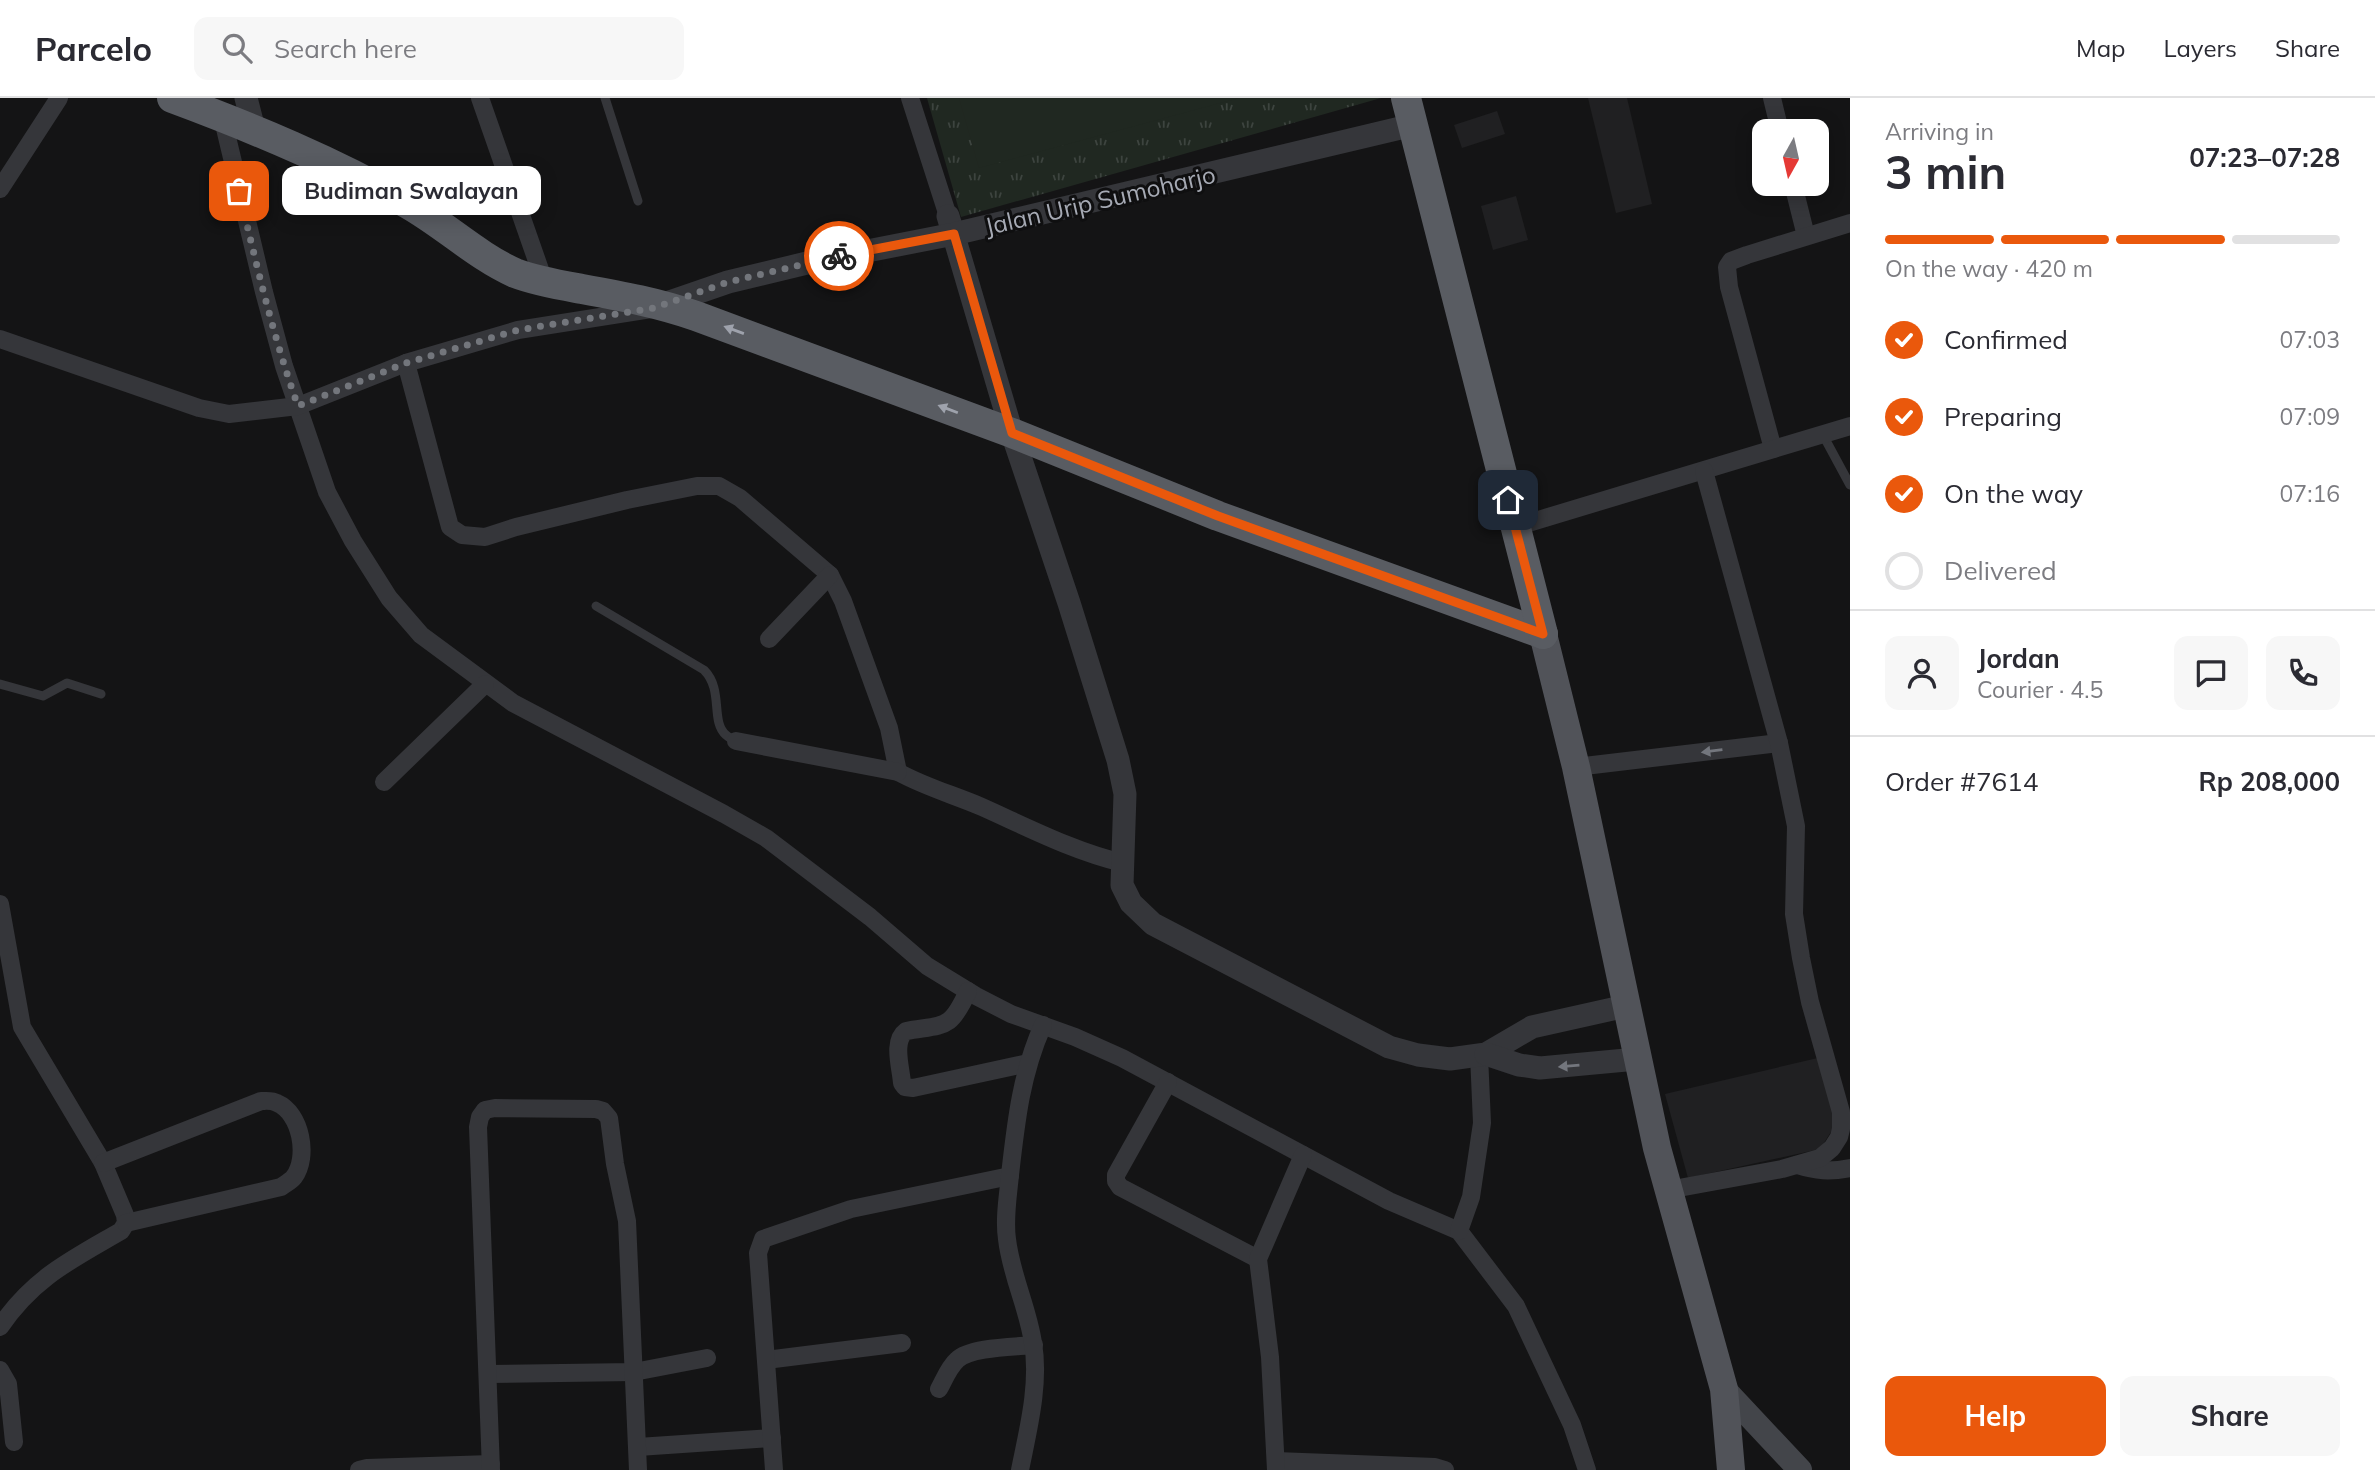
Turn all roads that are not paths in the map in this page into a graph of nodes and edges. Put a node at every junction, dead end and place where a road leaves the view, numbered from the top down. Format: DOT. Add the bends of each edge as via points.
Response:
graph roads {
  1 [pos="59,98"];
  2 [pos="172,98"];
  3 [pos="246,98"];
  4 [pos="480,98"];
  5 [pos="605,98"];
  6 [pos="910,98"];
  7 [pos="1772,98"];
  8 [pos="1410,111"];
  9 [pos="222,116"];
  10 [pos="1777,119"];
  11 [pos="254,129"];
  12 [pos="8,159"];
  13 [pos="0,188"];
  14 [pos="1796,196"];
  15 [pos="638,201"];
  16 [pos="1850,223"];
  17 [pos="951,225"];
  18 [pos="1806,236"];
  19 [pos="544,281"];
  20 [pos="664,304"];
  21 [pos="0,339"];
  22 [pos="406,363"];
  23 [pos="298,406"];
  24 [pos="1850,426"];
  25 [pos="1012,433"];
  26 [pos="1823,435"];
  27 [pos="1773,449"];
  28 [pos="1704,471"];
  29 [pos="1850,485"];
  30 [pos="1515,527"];
  31 [pos="830,575"];
  32 [pos="596,606"];
  33 [pos="1543,634"];
  34 [pos="769,639"];
  35 [pos="0,684"];
  36 [pos="485,684"];
  37 [pos="101,694"];
  38 [pos="736,741"];
  39 [pos="1779,743"];
  40 [pos="1576,766"];
  41 [pos="898,772"];
  42 [pos="384,782"];
  43 [pos="1123,863"];
  44 [pos="0,904"];
  45 [pos="968,991"];
  46 [pos="1626,1006"];
  47 [pos="1043,1025"];
  48 [pos="1483,1054"];
  49 [pos="1637,1059"];
  50 [pos="1028,1063"];
  51 [pos="1168,1082"];
  52 [pos="1845,1108"];
  53 [pos="1303,1155"];
  54 [pos="103,1163"];
  55 [pos="1797,1165"];
  56 [pos="1850,1168"];
  57 [pos="1010,1176"];
  58 [pos="1668,1189"];
  59 [pos="126,1223"];
  60 [pos="1459,1231"];
  61 [pos="1258,1259"];
  62 [pos="0,1327"];
  63 [pos="902,1343"];
  64 [pos="1034,1345"];
  65 [pos="707,1358"];
  66 [pos="766,1360"];
  67 [pos="0,1370"];
  68 [pos="634,1372"];
  69 [pos="488,1374"];
  70 [pos="939,1389"];
  71 [pos="1724,1389"];
  72 [pos="772,1438"];
  73 [pos="15,1441"];
  74 [pos="638,1447"];
  75 [pos="1276,1465"];
  76 [pos="491,1467"];
  77 [pos="1733,1469"];
  78 [pos="359,1470"];
  79 [pos="638,1470"];
  80 [pos="774,1470"];
  81 [pos="1020,1470"];
  82 [pos="1446,1470"];
  83 [pos="1587,1470"];
  84 [pos="1800,1470"];
  1 -- 12 [label="street"];
  2 -- 9 [label="highway"];
  3 -- 11 [label="street"];
  4 -- 19 [label="street"];
  5 -- 15 [label="lane"];
  6 -- 17 [label="street"];
  7 -- 10 [label="street"];
  8 -- 17 [label="street, Jalan Urip Sumoharjo"];
  8 -- 30 [label="highway"];
  9 -- 11 [label="highway"];
  9 -- 23 [label="street" via="264,292"];
  11 -- 19 [label="highway" via="376,186 494,261"];
  12 -- 13 [label="street"];
  14 -- 18 [label="street"];
  16 -- 18 [label="street"];
  17 -- 20 [label="street, Jalan Urip Sumoharjo" via="728,282"];
  17 -- 25 [label="street"];
  18 -- 27 [label="street" via="1731,261 1727,267 1728,286"];
  19 -- 20 [label="highway"];
  20 -- 22 [label="street" via="518,330"];
  25 -- 20 [label="highway, one-way"];
  21 -- 23 [label="street" via="213,412"];
  22 -- 23 [label="street"];
  22 -- 31 [label="street" via="450,527 462,535 485,537 710,484 740,498"];
  23 -- 36 [label="street" via="327,492 389,598 421,635"];
  24 -- 26 [label="street"];
  25 -- 33 [label="highway" via="1218,516"];
  25 -- 43 [label="street" via="1118,760 1125,793"];
  26 -- 27 [label="street"];
  26 -- 29 [label="lane"];
  27 -- 28 [label="street"];
  28 -- 30 [label="street"];
  28 -- 39 [label="street"];
  30 -- 33 [label="highway"];
  31 -- 34 [label="street"];
  31 -- 41 [label="street" via="844,601 889,728"];
  32 -- 38 [label="lane" via="704,670 716,688 719,724 726,736"];
  33 -- 40 [label="main road"];
  35 -- 37 [label="lane" via="43,696 67,682"];
  36 -- 42 [label="street"];
  36 -- 45 [label="street" via="766,838 928,966"];
  38 -- 41 [label="street"];
  39 -- 40 [label="street, one-way"];
  39 -- 52 [label="street" via="1796,826 1794,914 1801,958 1810,1002"];
  40 -- 46 [label="main road"];
  41 -- 43 [label="street" via="1066,846"];
  43 -- 48 [label="street" via="1122,885 1131,903 1153,924 1389,1047 1450,1059"];
  44 -- 54 [label="street" via="22,1027"];
  45 -- 47 [label="street"];
  45 -- 50 [label="street" via="953,1019 900,1035 905,1087"];
  46 -- 48 [label="street" via="1532,1027"];
  46 -- 49 [label="main road"];
  47 -- 50 [label="street"];
  47 -- 51 [label="street"];
  49 -- 48 [label="street, one-way" via="1540,1068"];
  48 -- 60 [label="street" via="1482,1123 1471,1197"];
  49 -- 58 [label="main road"];
  50 -- 57 [label="street"];
  51 -- 53 [label="street"];
  51 -- 61 [label="street" via="1116,1181"];
  52 -- 55 [label="street" via="1842,1129 1832,1148 1820,1158"];
  53 -- 60 [label="street" via="1389,1201"];
  53 -- 61 [label="street"];
  54 -- 59 [label="street"];
  54 -- 59 [label="street" via="261,1101 278,1103 298,1127 299,1169 281,1187"];
  55 -- 56 [label="street" via="1833,1172"];
  55 -- 58 [label="street"];
  57 -- 64 [label="street" via="1007,1239"];
  57 -- 66 [label="street" via="851,1209 763,1239 758,1252"];
  58 -- 71 [label="main road"];
  59 -- 62 [label="street" via="121,1231 39,1281"];
  60 -- 83 [label="street" via="1516,1306 1573,1424"];
  61 -- 75 [label="street"];
  63 -- 66 [label="street"];
  64 -- 70 [label="street" via="964,1355"];
  64 -- 81 [label="street" via="1032,1395"];
  65 -- 68 [label="street"];
  66 -- 72 [label="street"];
  67 -- 73 [label="street" via="8,1384"];
  68 -- 69 [label="street"];
  68 -- 69 [label="street" via="627,1221 609,1118 596,1109 495,1108 485,1110 478,1127"];
  68 -- 74 [label="street"];
  69 -- 76 [label="street"];
  71 -- 77 [label="main road"];
  71 -- 84 [label="main road"];
  72 -- 74 [label="street"];
  72 -- 80 [label="street"];
  74 -- 79 [label="street"];
  75 -- 82 [label="street"];
  76 -- 78 [label="street"];
}
